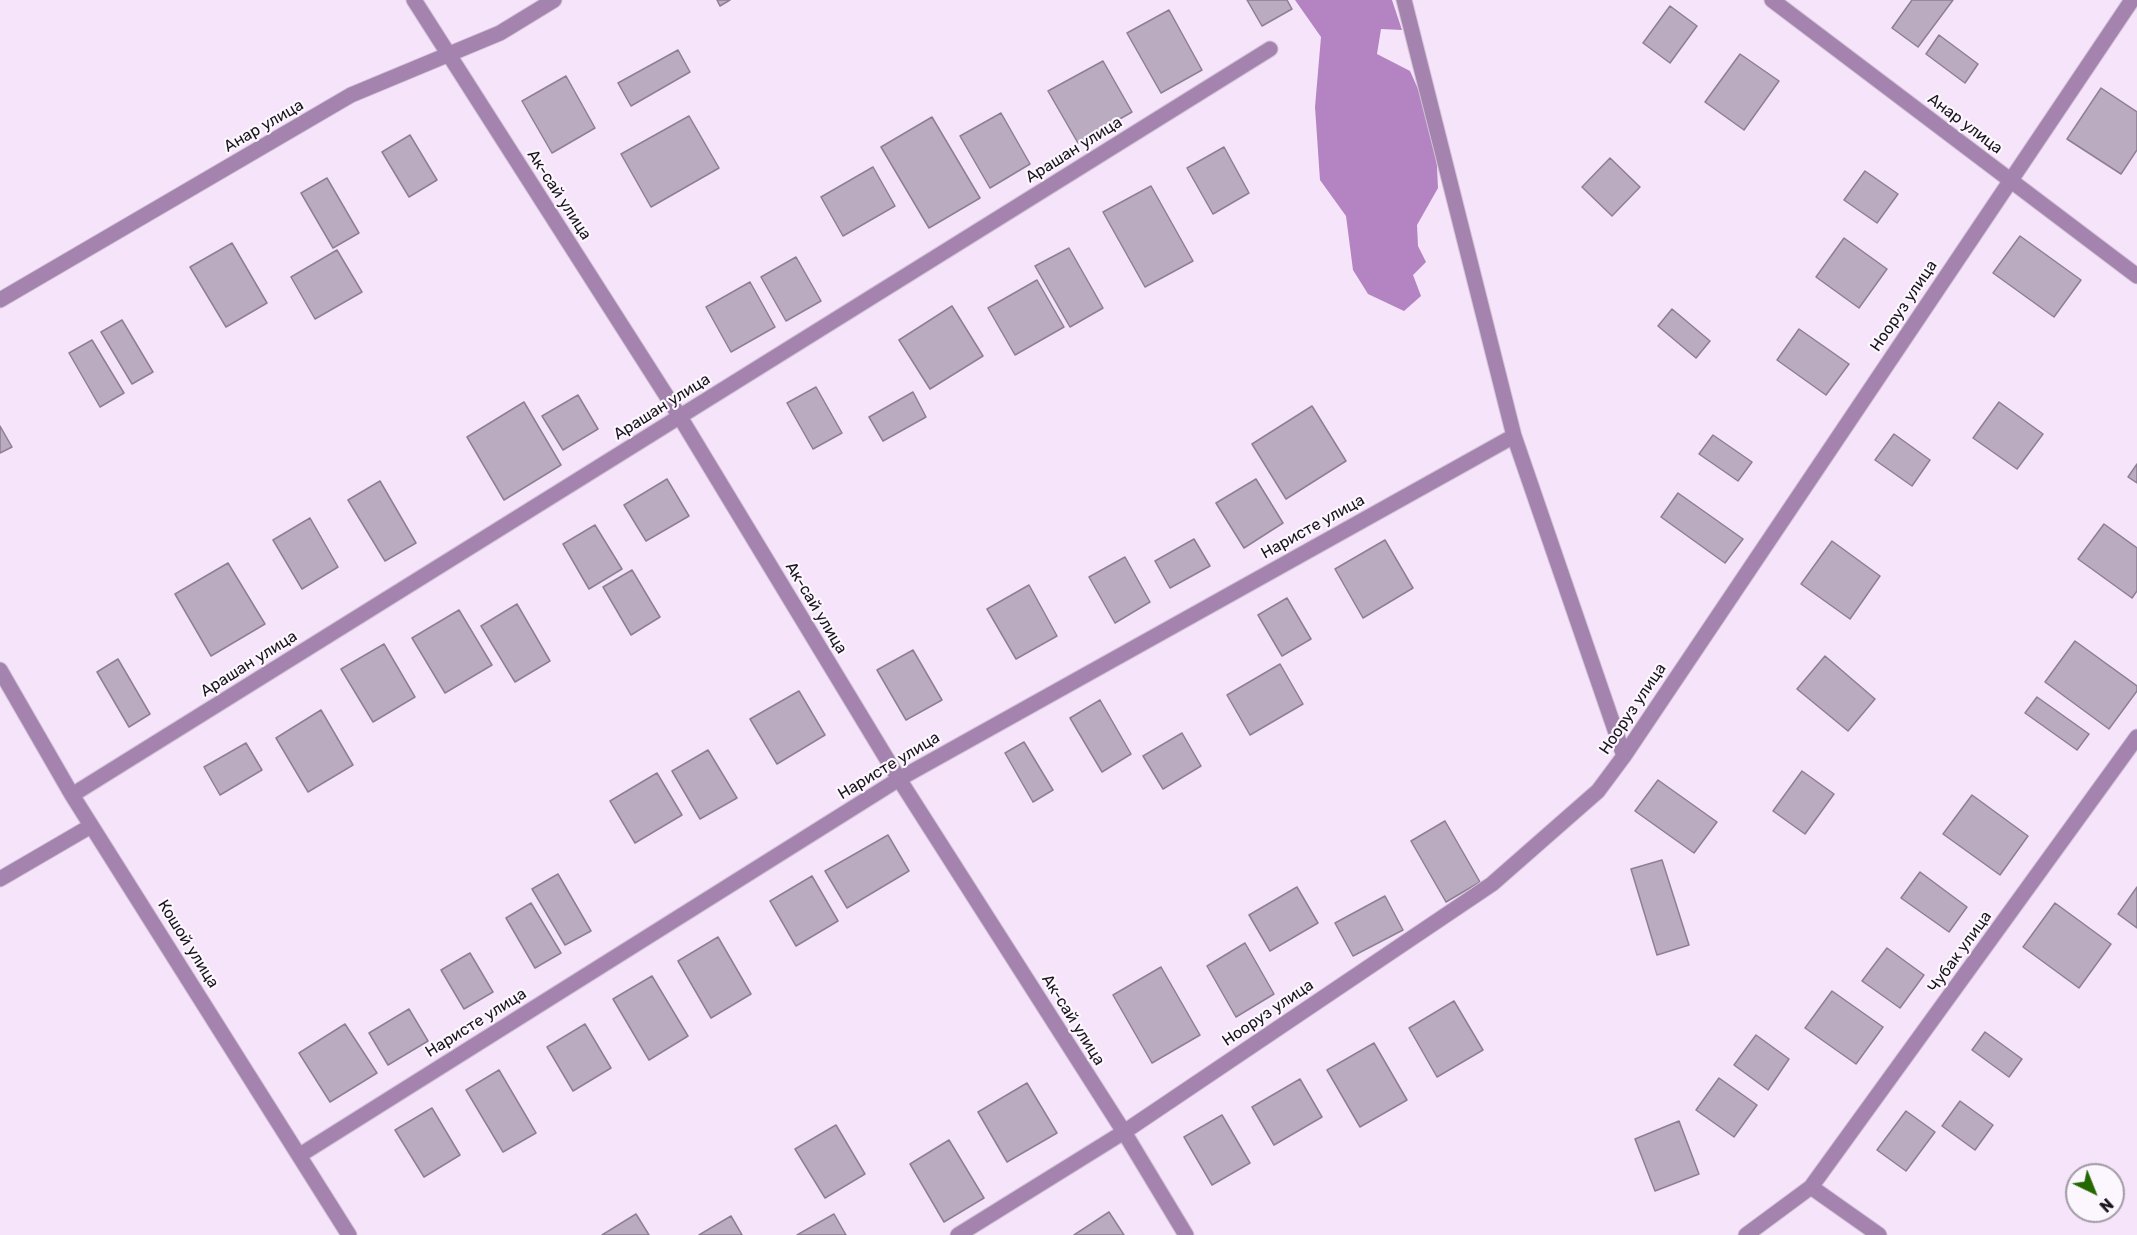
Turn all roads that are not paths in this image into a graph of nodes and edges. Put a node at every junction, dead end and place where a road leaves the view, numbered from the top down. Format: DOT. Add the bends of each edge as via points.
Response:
graph roads {
  1 [pos="414,0"];
  2 [pos="554,0"];
  3 [pos="1404,0"];
  4 [pos="1772,0"];
  5 [pos="2132,0"];
  6 [pos="1270,49"];
  7 [pos="447,53"];
  8 [pos="2010,181"];
  9 [pos="2137,276"];
  10 [pos="0,300"];
  11 [pos="680,417"];
  12 [pos="1514,436"];
  13 [pos="0,670"];
  14 [pos="2137,737"];
  15 [pos="1624,756"];
  16 [pos="899,779"];
  17 [pos="72,795"];
  18 [pos="91,826"];
  19 [pos="0,879"];
  20 [pos="1124,1132"];
  21 [pos="300,1155"];
  22 [pos="1811,1187"];
  23 [pos="349,1235"];
  24 [pos="958,1235"];
  25 [pos="1186,1235"];
  26 [pos="1746,1235"];
  27 [pos="1879,1235"];
  1 -- 7 [label="street, Ак-сай улица"];
  2 -- 7 [label="street, Анар улица" via="500,33"];
  3 -- 12 [label="street"];
  4 -- 8 [label="street, Анар улица"];
  5 -- 8 [label="street, Нооруз улица"];
  6 -- 11 [label="street, Арашан улица"];
  7 -- 10 [label="street, Анар улица" via="351,95"];
  7 -- 11 [label="street, Ак-сай улица"];
  8 -- 9 [label="street, Анар улица"];
  8 -- 15 [label="street, Нооруз улица"];
  11 -- 16 [label="street, Ак-сай улица"];
  11 -- 17 [label="street, Арашан улица"];
  12 -- 15 [label="street"];
  12 -- 16 [label="street, Наристе улица"];
  13 -- 17 [label="street, Кошой улица"];
  14 -- 22 [label="street, Чубак улица"];
  15 -- 20 [label="street, Нооруз улица" via="1598,792 1492,884"];
  16 -- 20 [label="street, Ак-сай улица"];
  16 -- 21 [label="street, Наристе улица"];
  17 -- 18 [label="street, Кошой улица"];
  18 -- 19 [label="street"];
  18 -- 21 [label="street, Кошой улица"];
  20 -- 24 [label="street, Нооруз улица"];
  20 -- 25 [label="street, Ак-сай улица"];
  21 -- 23 [label="street, Кошой улица"];
  22 -- 26 [label="street, Чубак улица"];
  22 -- 27 [label="street"];
}
